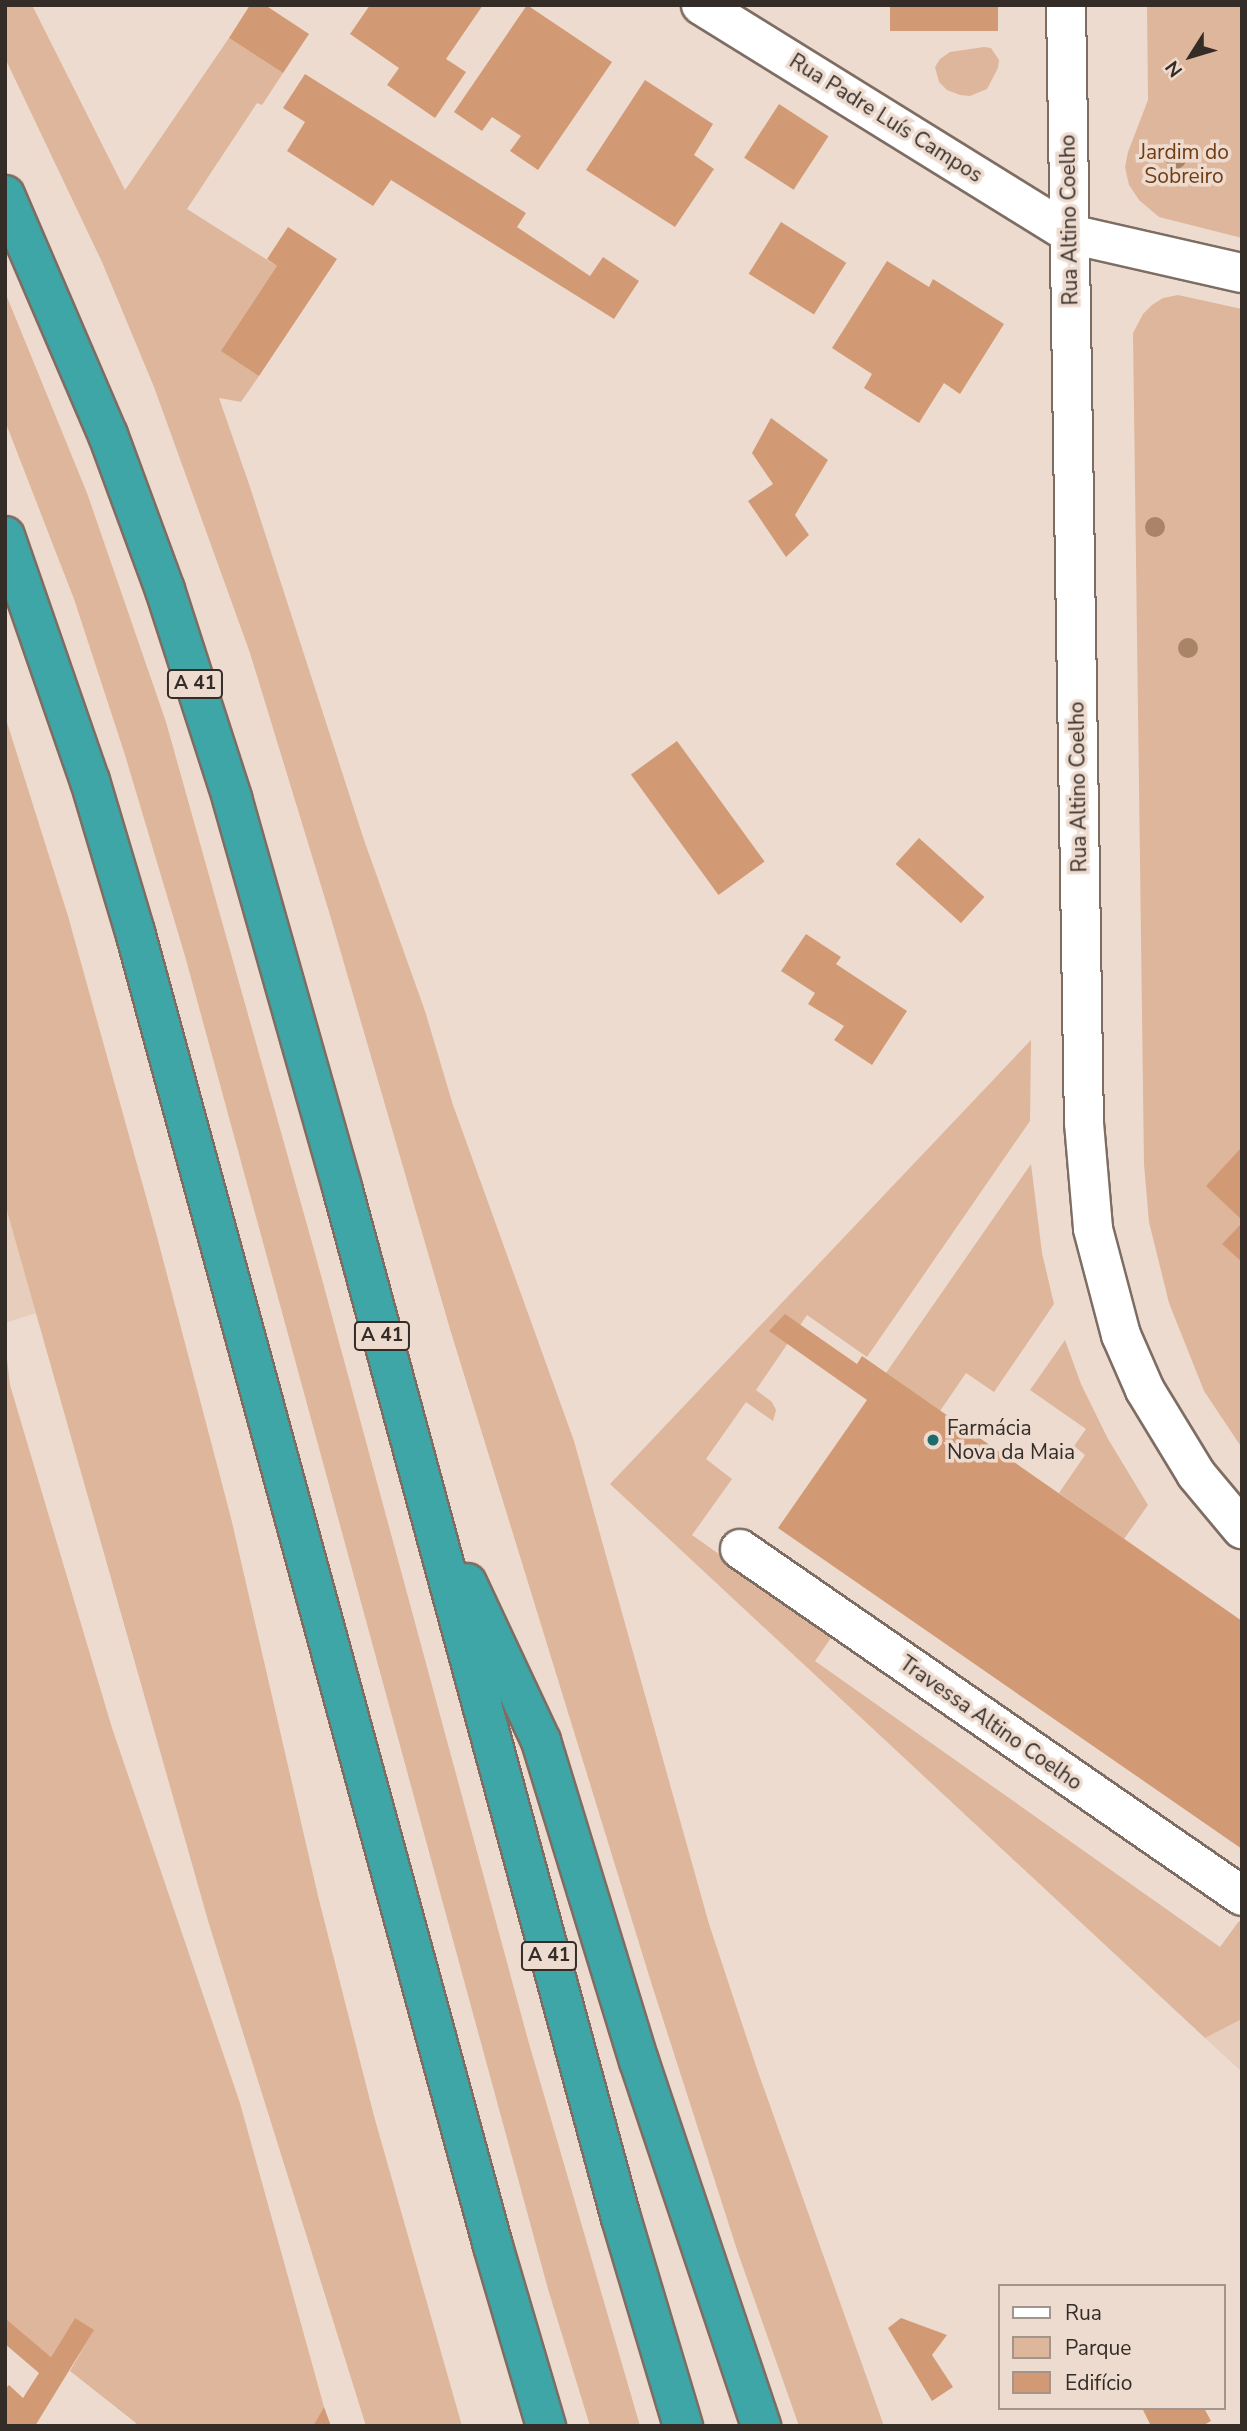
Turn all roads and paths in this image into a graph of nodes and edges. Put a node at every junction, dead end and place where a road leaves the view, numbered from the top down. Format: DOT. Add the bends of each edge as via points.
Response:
graph roads {
  1 [pos="701,5"];
  2 [pos="1066,5"];
  3 [pos="5,195"];
  4 [pos="1070,234"];
  5 [pos="1242,273"];
  6 [pos="5,536"];
  7 [pos="422,1485"];
  8 [pos="1242,1529"];
  9 [pos="740,1549"];
  10 [pos="1242,1896"];
  11 [pos="546,2426"];
  12 [pos="683,2426"];
  13 [pos="761,2426"];
  1 -- 4 [label="main road, Rua Padre Luís Campos"];
  2 -- 4 [label="main road, Rua Altino Coelho"];
  3 -- 7 [label="highway, A 41" via="108,435 169,603 281,968"];
  4 -- 5 [label="main road, Rua Padre Luís Campos"];
  4 -- 8 [label="main road, Rua Altino Coelho" via="1083,1110 1093,1229 1121,1335 1145,1390 1196,1474"];
  6 -- 11 [label="highway" via="90,781 135,932 456,2113"];
  7 -- 12 [label="highway, A 41" via="621,2218"];
  7 -- 13 [label="highway" via="541,1741 639,2061"];
  9 -- 10 [label="main road, Travessa Altino Coelho"];
}
